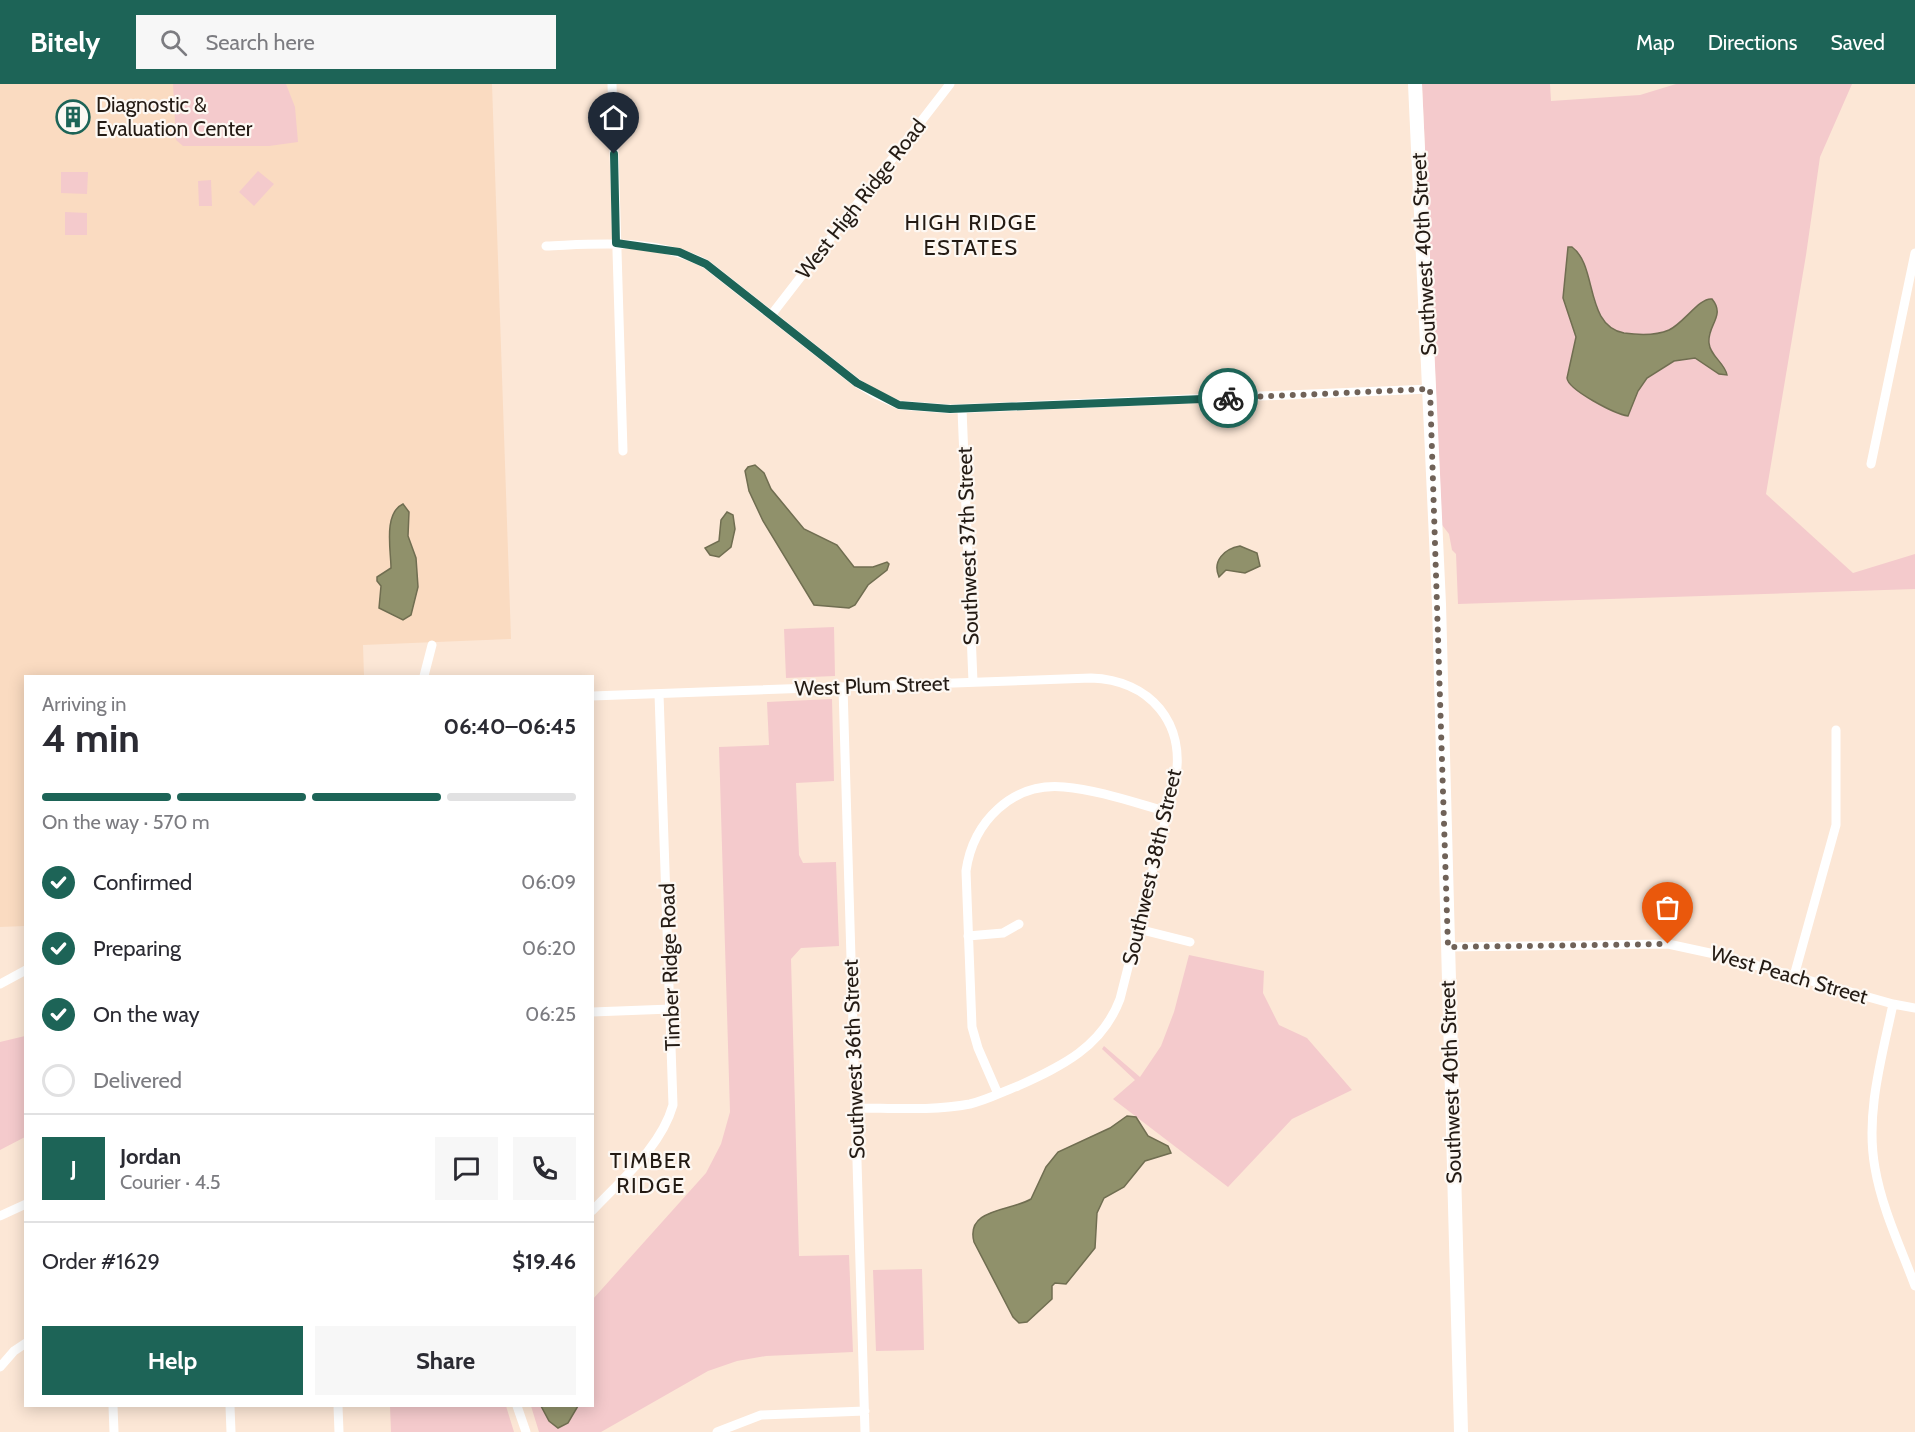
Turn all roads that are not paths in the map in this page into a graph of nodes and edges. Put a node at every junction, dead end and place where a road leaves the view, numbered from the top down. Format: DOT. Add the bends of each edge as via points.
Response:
graph roads {
  1 [pos="612,84"];
  2 [pos="950,84"];
  3 [pos="1415,84"];
  4 [pos="616,243"];
  5 [pos="546,246"];
  6 [pos="1915,253"];
  7 [pos="772,314"];
  8 [pos="1430,389"];
  9 [pos="962,409"];
  10 [pos="624,451"];
  11 [pos="1871,464"];
  12 [pos="432,645"];
  13 [pos="424,675"];
  14 [pos="974,682"];
  15 [pos="843,687"];
  16 [pos="659,694"];
  17 [pos="594,696"];
  18 [pos="1147,696"];
  19 [pos="1836,730"];
  20 [pos="1168,812"];
  21 [pos="1019,924"];
  22 [pos="1138,928"];
  23 [pos="968,936"];
  24 [pos="1190,942"];
  25 [pos="1448,947"];
  26 [pos="24,971"];
  27 [pos="1794,976"];
  28 [pos="0,984"];
  29 [pos="1893,1004"];
  30 [pos="1915,1008"];
  31 [pos="671,1009"];
  32 [pos="594,1012"];
  33 [pos="999,1094"];
  34 [pos="855,1108"];
  35 [pos="24,1205"];
  36 [pos="594,1209"];
  37 [pos="0,1216"];
  38 [pos="1915,1286"];
  39 [pos="24,1344"];
  40 [pos="0,1367"];
  41 [pos="113,1407"];
  42 [pos="230,1407"];
  43 [pos="338,1407"];
  44 [pos="517,1407"];
  45 [pos="865,1411"];
  46 [pos="114,1432"];
  47 [pos="231,1432"];
  48 [pos="339,1432"];
  49 [pos="526,1432"];
  50 [pos="717,1432"];
  51 [pos="865,1432"];
  52 [pos="1461,1432"];
  1 -- 4 [label="street"];
  2 -- 7 [label="street, West High Ridge Road"];
  3 -- 8 [label="main road, Southwest 40th Street"];
  4 -- 5 [label="street"];
  4 -- 7 [label="street" via="654,247 696,259"];
  4 -- 10 [label="street"];
  6 -- 11 [label="street"];
  7 -- 9 [label="street" via="857,383 882,398 914,408"];
  8 -- 9 [label="street"];
  8 -- 25 [label="main road, Southwest 40th Street"];
  9 -- 14 [label="street, Southwest 37th Street"];
  12 -- 13 [label="street"];
  14 -- 15 [label="street, West Plum Street"];
  14 -- 18 [label="street, West Plum Street" via="1104,679 1126,684"];
  15 -- 16 [label="street, West Plum Street"];
  15 -- 34 [label="street, Southwest 36th Street"];
  16 -- 17 [label="street, West Plum Street"];
  16 -- 31 [label="street, Timber Ridge Road"];
  18 -- 20 [label="street, Southwest 38th Street" via="1163,713 1176,743 1177,773"];
  19 -- 27 [label="street" via="1836,825"];
  20 -- 22 [label="street, Southwest 38th Street"];
  20 -- 23 [label="street" via="1053,786 1025,792 1006,802 991,814 976,835 968,861"];
  21 -- 23 [label="street" via="1003,933"];
  22 -- 24 [label="street"];
  22 -- 33 [label="street, Southwest 38th Street" via="1114,1014 1095,1040 1067,1063"];
  23 -- 33 [label="street" via="972,1027"];
  25 -- 27 [label="street, West Peach Street" via="1668,944"];
  25 -- 52 [label="main road, Southwest 40th Street"];
  26 -- 28 [label="street"];
  27 -- 29 [label="street, West Peach Street"];
  29 -- 30 [label="street, West Peach Street"];
  29 -- 38 [label="street" via="1874,1099 1873,1152 1879,1190"];
  31 -- 32 [label="street"];
  31 -- 36 [label="street, Timber Ridge Road" via="674,1090 669,1119 656,1141"];
  33 -- 34 [label="street, Southwest 38th Street" via="958,1106"];
  34 -- 45 [label="street, Southwest 36th Street"];
  35 -- 37 [label="street"];
  39 -- 40 [label="street"];
  41 -- 46 [label="street"];
  42 -- 47 [label="street"];
  43 -- 48 [label="street"];
  44 -- 49 [label="street"];
  45 -- 50 [label="street" via="761,1415"];
  45 -- 51 [label="street, Southwest 36th Street"];
}
